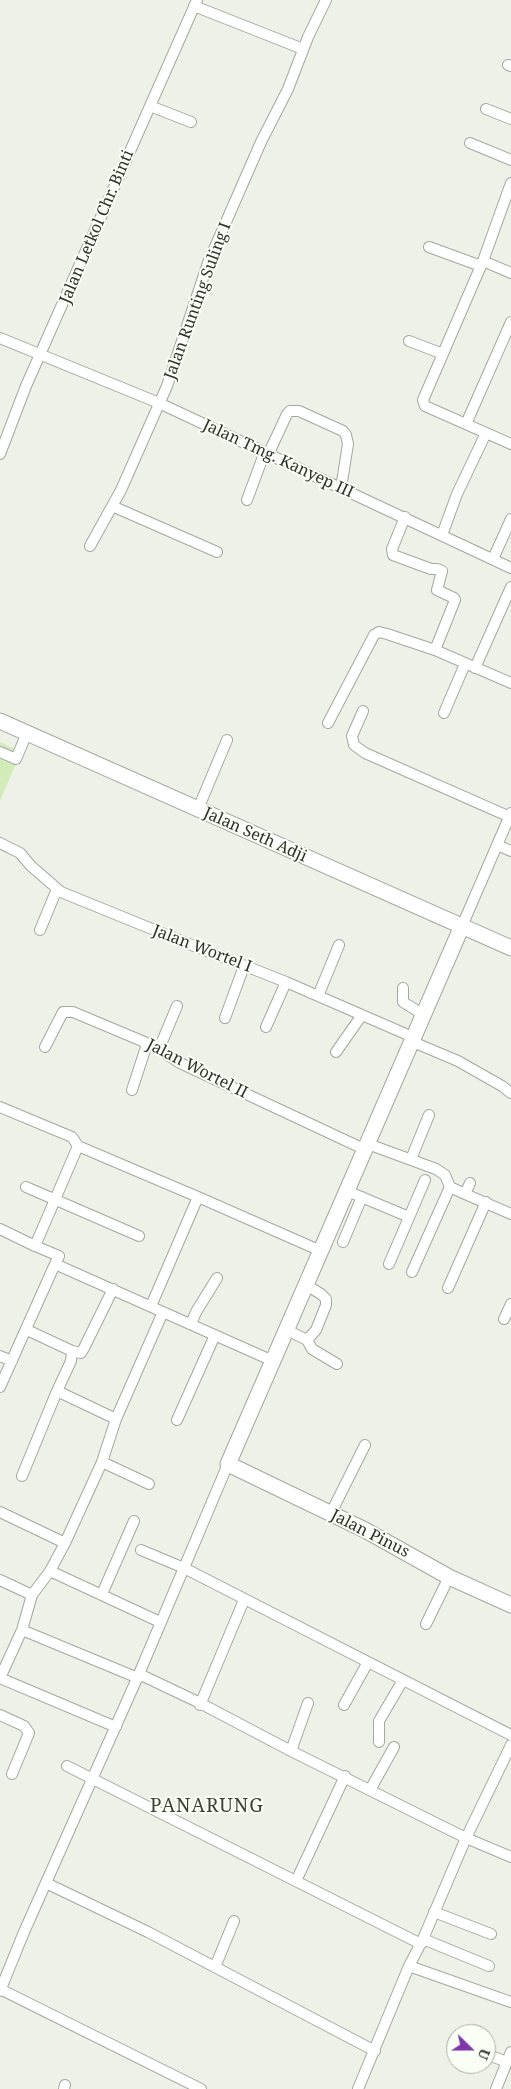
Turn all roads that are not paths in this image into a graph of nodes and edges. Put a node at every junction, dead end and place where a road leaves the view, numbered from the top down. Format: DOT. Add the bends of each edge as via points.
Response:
graph roads {
  1 [pos="326,0"];
  2 [pos="196,3"];
  3 [pos="303,48"];
  4 [pos="150,106"];
  5 [pos="486,109"];
  6 [pos="511,119"];
  7 [pos="191,122"];
  8 [pos="470,143"];
  9 [pos="511,160"];
  10 [pos="511,183"];
  11 [pos="429,247"];
  12 [pos="482,264"];
  13 [pos="511,272"];
  14 [pos="511,322"];
  15 [pos="0,338"];
  16 [pos="409,341"];
  17 [pos="42,354"];
  18 [pos="443,354"];
  19 [pos="159,403"];
  20 [pos="466,424"];
  21 [pos="486,433"];
  22 [pos="511,444"];
  23 [pos="0,454"];
  24 [pos="266,455"];
  25 [pos="341,488"];
  26 [pos="247,500"];
  27 [pos="112,506"];
  28 [pos="405,517"];
  29 [pos="511,519"];
  30 [pos="442,535"];
  31 [pos="90,546"];
  32 [pos="217,552"];
  33 [pos="493,559"];
  34 [pos="511,568"];
  35 [pos="511,587"];
  36 [pos="434,650"];
  37 [pos="465,664"];
  38 [pos="475,668"];
  39 [pos="511,684"];
  40 [pos="363,711"];
  41 [pos="444,714"];
  42 [pos="0,721"];
  43 [pos="328,722"];
  44 [pos="24,740"];
  45 [pos="227,740"];
  46 [pos="0,752"];
  47 [pos="198,809"];
  48 [pos="510,815"];
  49 [pos="0,843"];
  50 [pos="497,845"];
  51 [pos="511,851"];
  52 [pos="57,889"];
  53 [pos="462,926"];
  54 [pos="40,930"];
  55 [pos="339,945"];
  56 [pos="511,948"];
  57 [pos="244,966"];
  58 [pos="286,982"];
  59 [pos="403,988"];
  60 [pos="318,996"];
  61 [pos="177,1006"];
  62 [pos="362,1015"];
  63 [pos="424,1015"];
  64 [pos="225,1018"];
  65 [pos="266,1027"];
  66 [pos="414,1040"];
  67 [pos="147,1044"];
  68 [pos="45,1047"];
  69 [pos="159,1049"];
  70 [pos="336,1052"];
  71 [pos="132,1090"];
  72 [pos="511,1093"];
  73 [pos="0,1107"];
  74 [pos="429,1115"];
  75 [pos="78,1146"];
  76 [pos="367,1147"];
  77 [pos="411,1159"];
  78 [pos="425,1180"];
  79 [pos="470,1183"];
  80 [pos="26,1187"];
  81 [pos="450,1187"];
  82 [pos="348,1191"];
  83 [pos="465,1194"];
  84 [pos="198,1197"];
  85 [pos="362,1197"];
  86 [pos="55,1199"];
  87 [pos="486,1202"];
  88 [pos="511,1214"];
  89 [pos="409,1217"];
  90 [pos="0,1229"];
  91 [pos="139,1236"];
  92 [pos="343,1242"];
  93 [pos="35,1246"];
  94 [pos="321,1251"];
  95 [pos="55,1264"];
  96 [pos="389,1264"];
  97 [pos="412,1272"];
  98 [pos="217,1278"];
  99 [pos="306,1285"];
  100 [pos="448,1288"];
  101 [pos="113,1289"];
  102 [pos="511,1304"];
  103 [pos="151,1306"];
  104 [pos="163,1312"];
  105 [pos="504,1319"];
  106 [pos="191,1324"];
  107 [pos="27,1330"];
  108 [pos="286,1330"];
  109 [pos="215,1335"];
  110 [pos="307,1340"];
  111 [pos="72,1351"];
  112 [pos="0,1356"];
  113 [pos="12,1361"];
  114 [pos="273,1361"];
  115 [pos="337,1364"];
  116 [pos="0,1386"];
  117 [pos="56,1391"];
  118 [pos="116,1419"];
  119 [pos="177,1420"];
  120 [pos="365,1445"];
  121 [pos="102,1462"];
  122 [pos="228,1464"];
  123 [pos="22,1476"];
  124 [pos="149,1484"];
  125 [pos="0,1512"];
  126 [pos="331,1513"];
  127 [pos="134,1521"];
  128 [pos="65,1544"];
  129 [pos="141,1550"];
  130 [pos="184,1568"];
  131 [pos="50,1571"];
  132 [pos="449,1577"];
  133 [pos="0,1580"];
  134 [pos="102,1594"];
  135 [pos="32,1595"];
  136 [pos="244,1600"];
  137 [pos="511,1605"];
  138 [pos="160,1622"];
  139 [pos="426,1624"];
  140 [pos="22,1630"];
  141 [pos="368,1662"];
  142 [pos="138,1676"];
  143 [pos="0,1679"];
  144 [pos="403,1680"];
  145 [pos="308,1703"];
  146 [pos="200,1705"];
  147 [pos="344,1705"];
  148 [pos="0,1716"];
  149 [pos="116,1727"];
  150 [pos="511,1735"];
  151 [pos="379,1742"];
  152 [pos="511,1745"];
  153 [pos="394,1748"];
  154 [pos="291,1751"];
  155 [pos="67,1766"];
  156 [pos="12,1774"];
  157 [pos="345,1776"];
  158 [pos="92,1780"];
  159 [pos="370,1790"];
  160 [pos="466,1838"];
  161 [pos="511,1857"];
  162 [pos="296,1881"];
  163 [pos="46,1883"];
  164 [pos="434,1912"];
  165 [pos="234,1921"];
  166 [pos="491,1934"];
  167 [pos="422,1942"];
  168 [pos="409,1966"];
  169 [pos="489,1966"];
  170 [pos="215,1967"];
  171 [pos="0,1990"];
  172 [pos="511,2002"];
  173 [pos="375,2051"];
  174 [pos="511,2052"];
  175 [pos="496,2058"];
  176 [pos="507,2062"];
  177 [pos="201,2089"];
  178 [pos="358,2089"];
  179 [pos="496,2089"];
  1 -- 3 [label="street, Jalan Runting Suling I"];
  2 -- 3 [label="street"];
  2 -- 4 [label="street, Jalan Letkol Chr. Binti"];
  3 -- 19 [label="street, Jalan Runting Suling I" via="288,89 208,262"];
  4 -- 7 [label="street"];
  4 -- 17 [label="street, Jalan Letkol Chr. Binti"];
  5 -- 6 [label="street"];
  8 -- 9 [label="street"];
  10 -- 12 [label="street"];
  11 -- 12 [label="street"];
  12 -- 13 [label="street"];
  12 -- 18 [label="street"];
  14 -- 20 [label="street"];
  15 -- 17 [label="street, Jalan Tmg. Kanyep III"];
  16 -- 18 [label="street"];
  17 -- 19 [label="street, Jalan Tmg. Kanyep III"];
  17 -- 23 [label="street, Jalan Letkol Chr. Binti"];
  18 -- 20 [label="street" via="424,403"];
  19 -- 24 [label="street, Jalan Tmg. Kanyep III"];
  19 -- 27 [label="street, Jalan Runting Suling I"];
  20 -- 21 [label="street"];
  21 -- 22 [label="street"];
  21 -- 30 [label="street"];
  24 -- 25 [label="street, Jalan Tmg. Kanyep III"];
  24 -- 25 [label="street" via="287,414 299,410 346,435 348,444"];
  24 -- 26 [label="street"];
  25 -- 28 [label="street, Jalan Tmg. Kanyep III"];
  27 -- 31 [label="street, Jalan Runting Suling I"];
  27 -- 32 [label="street"];
  28 -- 30 [label="street, Jalan Tmg. Kanyep III"];
  28 -- 36 [label="street" via="392,549 393,555 442,571 438,590 455,600"];
  29 -- 33 [label="street"];
  30 -- 33 [label="street, Jalan Tmg. Kanyep III"];
  33 -- 34 [label="street, Jalan Tmg. Kanyep III"];
  35 -- 38 [label="street"];
  36 -- 37 [label="street"];
  36 -- 43 [label="street" via="387,634 379,632 374,635"];
  37 -- 38 [label="street"];
  37 -- 41 [label="street"];
  38 -- 39 [label="street"];
  40 -- 48 [label="street" via="352,736 354,745 365,754"];
  42 -- 47 [label="street, Jalan Seth Adji"];
  44 -- 46 [label="street" via="16,759"];
  45 -- 47 [label="street"];
  47 -- 53 [label="street, Jalan Seth Adji"];
  48 -- 50 [label="street"];
  49 -- 52 [label="street, Jalan Wortel I" via="20,853"];
  50 -- 51 [label="street"];
  50 -- 53 [label="street"];
  52 -- 54 [label="street"];
  52 -- 57 [label="street, Jalan Wortel I"];
  53 -- 56 [label="street, Jalan Seth Adji"];
  53 -- 63 [label="street"];
  55 -- 60 [label="street"];
  57 -- 58 [label="street, Jalan Wortel I"];
  57 -- 64 [label="street"];
  58 -- 60 [label="street, Jalan Wortel I"];
  58 -- 65 [label="street"];
  59 -- 63 [label="street" via="403,1002"];
  60 -- 62 [label="street, Jalan Wortel I"];
  61 -- 69 [label="street"];
  62 -- 66 [label="street, Jalan Wortel I"];
  62 -- 70 [label="street"];
  63 -- 66 [label="street"];
  66 -- 72 [label="street, Jalan Wortel I" via="458,1061"];
  66 -- 76 [label="street"];
  67 -- 68 [label="street, Jalan Wortel II" via="67,1011 58,1018"];
  67 -- 69 [label="street, Jalan Wortel II"];
  67 -- 71 [label="street"];
  69 -- 76 [label="street, Jalan Wortel II" via="180,1063"];
  73 -- 75 [label="street" via="72,1137"];
  74 -- 77 [label="street"];
  75 -- 84 [label="street"];
  75 -- 86 [label="street"];
  76 -- 77 [label="street, Jalan Wortel II"];
  76 -- 82 [label="street"];
  77 -- 81 [label="street, Jalan Wortel II" via="445,1174"];
  78 -- 89 [label="street"];
  79 -- 83 [label="street"];
  80 -- 86 [label="street"];
  81 -- 83 [label="street"];
  81 -- 97 [label="street"];
  82 -- 85 [label="street"];
  82 -- 94 [label="street"];
  83 -- 87 [label="street"];
  84 -- 94 [label="street"];
  84 -- 103 [label="street"];
  85 -- 89 [label="street"];
  85 -- 92 [label="street"];
  86 -- 91 [label="street"];
  86 -- 93 [label="street"];
  87 -- 88 [label="street"];
  87 -- 100 [label="street"];
  89 -- 96 [label="street"];
  90 -- 93 [label="street"];
  93 -- 95 [label="street" via="59,1256"];
  94 -- 99 [label="street"];
  95 -- 101 [label="street"];
  95 -- 107 [label="street"];
  98 -- 106 [label="street"];
  99 -- 108 [label="street"];
  99 -- 110 [label="street" via="326,1299 316,1330"];
  101 -- 103 [label="street"];
  101 -- 111 [label="street" via="84,1348 81,1352"];
  102 -- 105 [label="street"];
  103 -- 104 [label="street"];
  104 -- 106 [label="street"];
  104 -- 118 [label="street"];
  106 -- 109 [label="street"];
  107 -- 111 [label="street"];
  107 -- 113 [label="street"];
  108 -- 110 [label="street"];
  108 -- 114 [label="street"];
  109 -- 114 [label="street"];
  109 -- 119 [label="street"];
  110 -- 115 [label="street" via="312,1349"];
  111 -- 117 [label="street" via="71,1361"];
  112 -- 113 [label="street"];
  113 -- 116 [label="street"];
  114 -- 122 [label="street"];
  117 -- 118 [label="street"];
  117 -- 123 [label="street"];
  118 -- 121 [label="street"];
  120 -- 126 [label="street"];
  121 -- 124 [label="street"];
  121 -- 128 [label="street"];
  122 -- 126 [label="street, Jalan Pinus"];
  122 -- 130 [label="street"];
  125 -- 128 [label="street"];
  126 -- 132 [label="street, Jalan Pinus"];
  127 -- 134 [label="street"];
  128 -- 131 [label="street"];
  129 -- 130 [label="street"];
  130 -- 136 [label="street"];
  130 -- 138 [label="street"];
  131 -- 134 [label="street"];
  131 -- 135 [label="street"];
  132 -- 137 [label="street, Jalan Pinus"];
  132 -- 139 [label="street"];
  133 -- 135 [label="street"];
  134 -- 138 [label="street"];
  135 -- 140 [label="street"];
  136 -- 141 [label="street"];
  136 -- 146 [label="street"];
  138 -- 142 [label="street"];
  140 -- 142 [label="street"];
  140 -- 143 [label="street"];
  141 -- 144 [label="street"];
  141 -- 147 [label="street"];
  142 -- 146 [label="street"];
  142 -- 149 [label="street"];
  143 -- 149 [label="street"];
  144 -- 150 [label="street"];
  144 -- 151 [label="street" via="379,1721"];
  145 -- 154 [label="street"];
  146 -- 154 [label="street"];
  148 -- 156 [label="street" via="24,1726 28,1733"];
  149 -- 158 [label="street"];
  152 -- 160 [label="street"];
  153 -- 159 [label="street"];
  154 -- 157 [label="street"];
  155 -- 158 [label="street"];
  157 -- 159 [label="street"];
  157 -- 162 [label="street"];
  158 -- 162 [label="street"];
  158 -- 163 [label="street"];
  159 -- 160 [label="street"];
  160 -- 161 [label="street"];
  160 -- 164 [label="street"];
  162 -- 167 [label="street"];
  163 -- 170 [label="street"];
  163 -- 171 [label="street"];
  164 -- 166 [label="street"];
  164 -- 167 [label="street"];
  165 -- 170 [label="street"];
  167 -- 168 [label="street"];
  167 -- 169 [label="street"];
  168 -- 172 [label="street"];
  168 -- 173 [label="street"];
  170 -- 173 [label="street"];
  171 -- 177 [label="street"];
  173 -- 178 [label="street"];
  174 -- 176 [label="street"];
  175 -- 176 [label="street"];
  176 -- 179 [label="street"];
}
